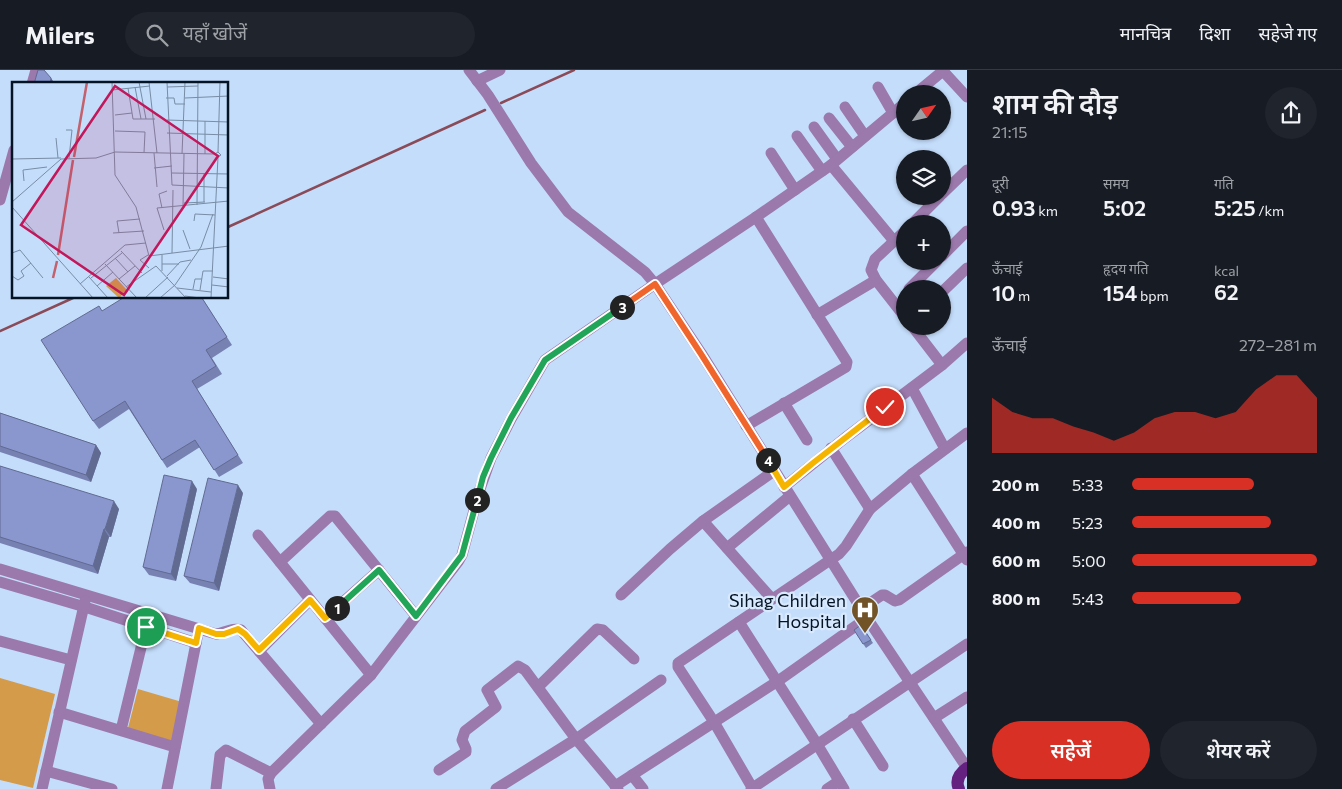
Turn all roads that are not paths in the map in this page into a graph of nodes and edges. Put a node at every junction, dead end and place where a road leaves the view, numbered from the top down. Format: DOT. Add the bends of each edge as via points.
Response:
graph roads {
  1 [pos="469,70"];
  2 [pos="500,70"];
  3 [pos="943,70"];
  4 [pos="477,81"];
  5 [pos="926,85"];
  6 [pos="878,87"];
  7 [pos="967,98"];
  8 [pos="845,106"];
  9 [pos="896,110"];
  10 [pos="893,113"];
  11 [pos="829,118"];
  12 [pos="814,127"];
  13 [pos="797,136"];
  14 [pos="865,136"];
  15 [pos="852,147"];
  16 [pos="771,153"];
  17 [pos="12,157"];
  18 [pos="830,165"];
  19 [pos="967,170"];
  20 [pos="951,185"];
  21 [pos="795,190"];
  22 [pos="0,200"];
  23 [pos="931,205"];
  24 [pos="921,215"];
  25 [pos="756,218"];
  26 [pos="967,231"];
  27 [pos="894,241"];
  28 [pos="951,247"];
  29 [pos="967,268"];
  30 [pos="928,270"];
  31 [pos="876,280"];
  32 [pos="918,280"];
  33 [pos="951,283"];
  34 [pos="655,284"];
  35 [pos="894,303"];
  36 [pos="896,306"];
  37 [pos="817,315"];
  38 [pos="919,335"];
  39 [pos="967,343"];
  40 [pos="942,365"];
  41 [pos="912,388"];
  42 [pos="784,403"];
  43 [pos="746,426"];
  44 [pos="967,433"];
  45 [pos="807,440"];
  46 [pos="831,448"];
  47 [pos="945,449"];
  48 [pos="774,471"];
  49 [pos="912,474"];
  50 [pos="787,492"];
  51 [pos="870,509"];
  52 [pos="703,522"];
  53 [pos="258,535"];
  54 [pos="726,548"];
  55 [pos="966,555"];
  56 [pos="830,560"];
  57 [pos="280,562"];
  58 [pos="0,569"];
  59 [pos="379,570"];
  60 [pos="0,582"];
  61 [pos="86,594"];
  62 [pos="620,595"];
  63 [pos="772,599"];
  64 [pos="310,600"];
  65 [pos="85,607"];
  66 [pos="864,614"];
  67 [pos="416,616"];
  68 [pos="325,618"];
  69 [pos="739,622"];
  70 [pos="146,627"];
  71 [pos="199,628"];
  72 [pos="0,641"];
  73 [pos="196,643"];
  74 [pos="967,644"];
  75 [pos="259,650"];
  76 [pos="634,659"];
  77 [pos="71,660"];
  78 [pos="371,675"];
  79 [pos="661,680"];
  80 [pos="778,681"];
  81 [pos="909,681"];
  82 [pos="538,687"];
  83 [pos="967,697"];
  84 [pos="60,712"];
  85 [pos="934,718"];
  86 [pos="853,720"];
  87 [pos="714,722"];
  88 [pos="321,724"];
  89 [pos="121,730"];
  90 [pos="576,739"];
  91 [pos="817,744"];
  92 [pos="175,746"];
  93 [pos="883,766"];
  94 [pos="967,768"];
  95 [pos="439,770"];
  96 [pos="46,771"];
  97 [pos="271,773"];
  98 [pos="632,775"];
  99 [pos="841,785"];
  100 [pos="617,788"];
  101 [pos="42,789"];
  102 [pos="112,789"];
  103 [pos="167,789"];
  104 [pos="216,789"];
  105 [pos="270,789"];
  106 [pos="496,789"];
  107 [pos="643,789"];
  108 [pos="752,789"];
  109 [pos="827,789"];
  110 [pos="959,789"];
  1 -- 4 [label="street"];
  2 -- 4 [label="street"];
  3 -- 5 [label="street"];
  3 -- 7 [label="street"];
  4 -- 34 [label="street" via="568,212 645,272"];
  6 -- 10 [label="street"];
  8 -- 14 [label="street"];
  9 -- 10 [label="street"];
  10 -- 14 [label="street"];
  11 -- 15 [label="street"];
  12 -- 18 [label="street"];
  13 -- 18 [label="street"];
  14 -- 15 [label="street"];
  15 -- 18 [label="street"];
  16 -- 21 [label="street"];
  17 -- 22 [label="street"];
  18 -- 21 [label="street"];
  18 -- 27 [label="street"];
  19 -- 20 [label="street"];
  21 -- 25 [label="street"];
  23 -- 24 [label="street"];
  25 -- 34 [label="street"];
  25 -- 37 [label="street"];
  26 -- 28 [label="street"];
  27 -- 31 [label="street" via="872,264"];
  29 -- 33 [label="street"];
  30 -- 32 [label="street"];
  31 -- 35 [label="street"];
  31 -- 37 [label="street"];
  34 -- 43 [label="street"];
  34 -- 67 [label="street" via="545,360 511,418 483,477 462,555"];
  35 -- 36 [label="street"];
  37 -- 42 [label="street" via="847,362 846,367"];
  38 -- 40 [label="street"];
  39 -- 40 [label="street"];
  40 -- 41 [label="street"];
  41 -- 46 [label="street"];
  41 -- 47 [label="street"];
  42 -- 43 [label="street"];
  42 -- 45 [label="street"];
  43 -- 48 [label="street"];
  44 -- 47 [label="street"];
  46 -- 50 [label="street"];
  46 -- 51 [label="street"];
  47 -- 49 [label="street"];
  48 -- 50 [label="street"];
  48 -- 52 [label="street"];
  49 -- 51 [label="street"];
  49 -- 55 [label="street"];
  50 -- 54 [label="street"];
  50 -- 56 [label="street"];
  51 -- 56 [label="street" via="846,546"];
  52 -- 54 [label="street"];
  52 -- 62 [label="street"];
  53 -- 57 [label="street"];
  54 -- 63 [label="street"];
  55 -- 66 [label="street" via="899,600 882,595"];
  56 -- 63 [label="street"];
  56 -- 66 [label="street"];
  57 -- 59 [label="street" via="332,515"];
  57 -- 64 [label="street"];
  58 -- 61 [label="street"];
  59 -- 67 [label="street"];
  59 -- 68 [label="street"];
  60 -- 65 [label="street"];
  61 -- 65 [label="street"];
  61 -- 71 [label="street"];
  63 -- 69 [label="street"];
  64 -- 68 [label="street"];
  64 -- 75 [label="street"];
  65 -- 70 [label="street"];
  65 -- 77 [label="street"];
  66 -- 80 [label="street"];
  66 -- 81 [label="street"];
  67 -- 78 [label="street"];
  68 -- 78 [label="street"];
  69 -- 80 [label="street"];
  69 -- 87 [label="street" via="678,663"];
  70 -- 73 [label="street"];
  70 -- 89 [label="street"];
  71 -- 73 [label="street"];
  71 -- 75 [label="street" via="216,634 241,630"];
  72 -- 77 [label="street"];
  73 -- 92 [label="street"];
  74 -- 81 [label="street"];
  75 -- 88 [label="street"];
  76 -- 82 [label="street" via="603,630 597,629"];
  77 -- 84 [label="street"];
  78 -- 88 [label="street"];
  79 -- 90 [label="street"];
  80 -- 87 [label="street"];
  80 -- 91 [label="street"];
  81 -- 85 [label="street"];
  81 -- 86 [label="street"];
  82 -- 90 [label="street"];
  82 -- 95 [label="street" via="518,666 488,689 486,691 496,708 465,731 462,740 466,752"];
  83 -- 85 [label="street"];
  84 -- 89 [label="street"];
  84 -- 96 [label="street"];
  85 -- 94 [label="street"];
  86 -- 91 [label="street"];
  86 -- 93 [label="street"];
  87 -- 98 [label="street"];
  87 -- 108 [label="street"];
  88 -- 97 [label="street"];
  89 -- 92 [label="street"];
  90 -- 100 [label="street"];
  90 -- 106 [label="street"];
  91 -- 99 [label="street"];
  91 -- 108 [label="street"];
  92 -- 103 [label="street"];
  94 -- 110 [label="main road" via="958,778"];
  96 -- 101 [label="street"];
  96 -- 102 [label="street"];
  97 -- 104 [label="street" via="226,750 220,755"];
  97 -- 105 [label="street" via="268,779"];
  98 -- 100 [label="street"];
  98 -- 107 [label="street"];
  99 -- 109 [label="street"];
}
